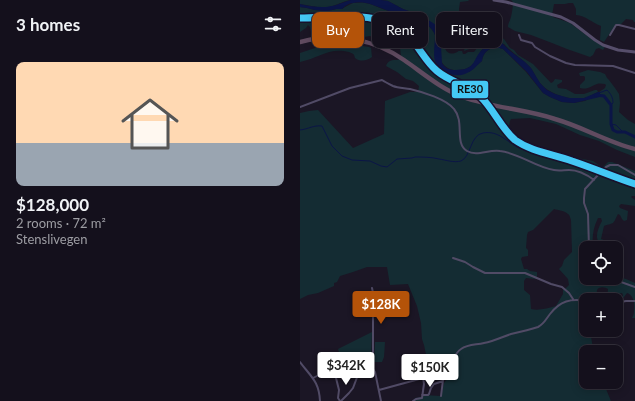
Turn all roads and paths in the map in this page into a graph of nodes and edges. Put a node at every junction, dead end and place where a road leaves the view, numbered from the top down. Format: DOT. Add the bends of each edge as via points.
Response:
graph roads {
  1 [pos="494,0"];
  2 [pos="635,29"];
  3 [pos="610,35"];
  4 [pos="519,36"];
  5 [pos="300,43"];
  6 [pos="635,52"];
  7 [pos="635,73"];
  8 [pos="300,106"];
  9 [pos="635,150"];
  10 [pos="635,175"];
  11 [pos="594,180"];
  12 [pos="589,241"];
  13 [pos="453,258"];
  14 [pos="623,283"];
  15 [pos="635,287"];
  16 [pos="372,288"];
  17 [pos="573,300"];
  18 [pos="579,300"];
  19 [pos="635,301"];
  20 [pos="623,302"];
  21 [pos="300,362"];
  22 [pos="371,366"];
  23 [pos="333,370"];
  24 [pos="444,372"];
  25 [pos="358,374"];
  26 [pos="313,378"];
  27 [pos="423,378"];
  28 [pos="443,381"];
  29 [pos="379,390"];
  30 [pos="422,396"];
  31 [pos="441,396"];
  32 [pos="320,401"];
  33 [pos="341,401"];
  34 [pos="381,401"];
  35 [pos="413,401"];
  1 -- 6 [label="main road" via="561,17 603,45"];
  2 -- 3 [label="street" via="616,25"];
  4 -- 7 [label="street" via="521,40 532,43 550,56 566,63 612,66"];
  5 -- 9 [label="highway" via="315,38 335,37 372,44 390,51 459,96 480,104 554,120"];
  8 -- 11 [label="street" via="350,88 382,80 393,86 442,100 454,108 460,126 461,143 468,151 510,152 554,171 580,171"];
  10 -- 11 [label="street" via="618,165 613,165 606,167"];
  11 -- 12 [label="street" via="585,189 584,198 588,214"];
  13 -- 17 [label="street" via="485,273 525,273 562,287"];
  14 -- 15 [label="street"];
  16 -- 22 [label="street" via="375,304 374,358"];
  17 -- 18 [label="street"];
  17 -- 24 [label="street" via="556,308 544,323 537,327 462,348"];
  19 -- 20 [label="street"];
  21 -- 26 [label="street"];
  22 -- 25 [label="street" via="363,365"];
  22 -- 29 [label="street"];
  23 -- 25 [label="street" via="352,367"];
  23 -- 26 [label="street"];
  23 -- 33 [label="street" via="339,390 338,398"];
  24 -- 27 [label="street"];
  24 -- 28 [label="street"];
  25 -- 33 [label="street" via="352,389"];
  26 -- 32 [label="street" via="318,387"];
  27 -- 29 [label="street"];
  27 -- 30 [label="street"];
  28 -- 30 [label="street" via="434,384 430,394"];
  28 -- 31 [label="street"];
  29 -- 34 [label="street"];
  30 -- 35 [label="street"];
}
